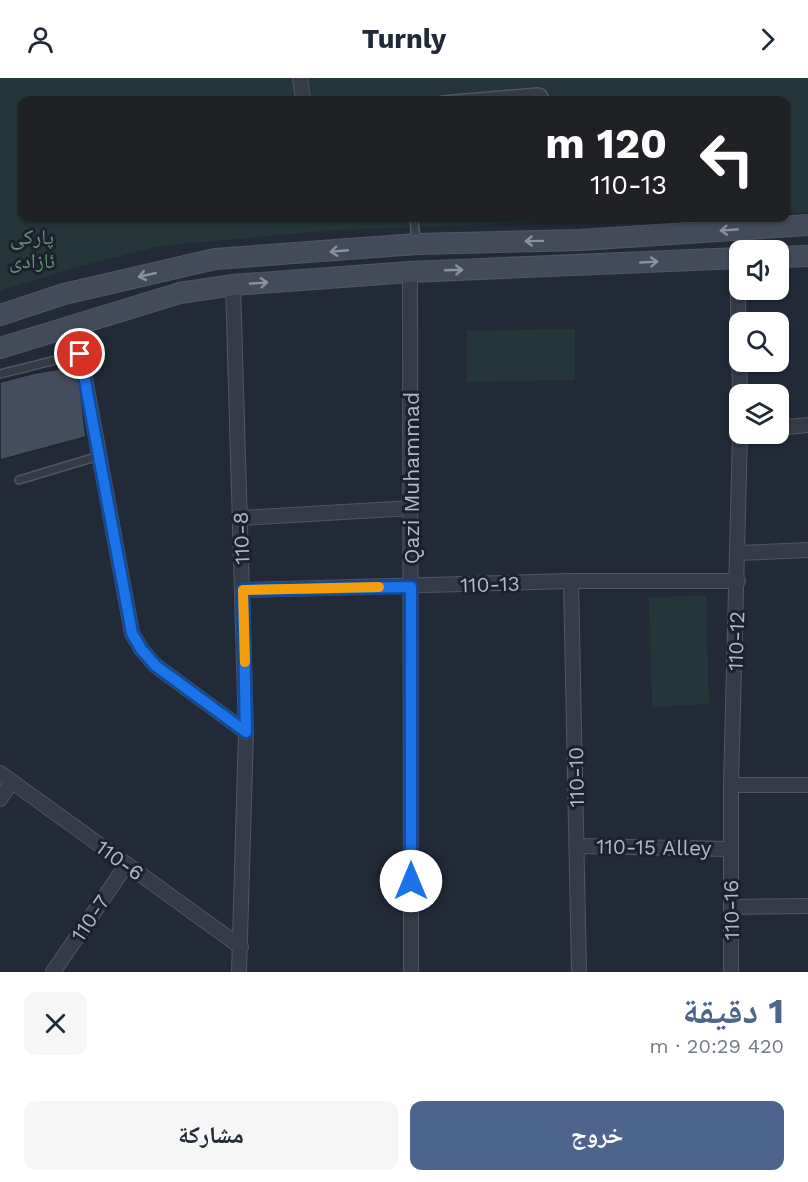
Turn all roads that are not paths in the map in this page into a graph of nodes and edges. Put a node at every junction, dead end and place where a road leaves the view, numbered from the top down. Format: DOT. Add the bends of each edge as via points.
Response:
graph roads {
  1 [pos="300,78"];
  2 [pos="302,96"];
  3 [pos="490,96"];
  4 [pos="544,96"];
  5 [pos="414,222"];
  6 [pos="808,225"];
  7 [pos="416,244"];
  8 [pos="808,256"];
  9 [pos="789,257"];
  10 [pos="729,258"];
  11 [pos="410,272"];
  12 [pos="233,285"];
  13 [pos="739,300"];
  14 [pos="0,315"];
  15 [pos="75,324"];
  16 [pos="0,348"];
  17 [pos="80,354"];
  18 [pos="0,374"];
  19 [pos="740,384"];
  20 [pos="808,425"];
  21 [pos="789,427"];
  22 [pos="740,444"];
  23 [pos="99,456"];
  24 [pos="19,480"];
  25 [pos="411,508"];
  26 [pos="241,518"];
  27 [pos="808,550"];
  28 [pos="738,553"];
  29 [pos="572,581"];
  30 [pos="738,581"];
  31 [pos="411,587"];
  32 [pos="243,590"];
  33 [pos="246,732"];
  34 [pos="0,773"];
  35 [pos="11,783"];
  36 [pos="731,785"];
  37 [pos="808,785"];
  38 [pos="0,799"];
  39 [pos="578,846"];
  40 [pos="730,849"];
  41 [pos="127,864"];
  42 [pos="808,906"];
  43 [pos="732,907"];
  44 [pos="241,947"];
  45 [pos="237,969"];
  46 [pos="53,972"];
  47 [pos="411,972"];
  48 [pos="579,972"];
  49 [pos="731,972"];
  1 -- 2 [label="street"];
  3 -- 4 [label="lane" via="538,92"];
  5 -- 7 [label="lane"];
  6 -- 7 [label="main road, one-way" via="581,240"];
  7 -- 14 [label="main road, one-way" via="215,259 64,294"];
  8 -- 9 [label="main road"];
  11 -- 10 [label="main road, one-way"];
  12 -- 11 [label="main road, one-way"];
  11 -- 25 [label="street, Qazi Muhammad"];
  12 -- 15 [label="main road" via="180,293"];
  12 -- 26 [label="street, 110-8"];
  13 -- 19 [label="street"];
  15 -- 16 [label="main road"];
  15 -- 17 [label="street"];
  17 -- 18 [label="lane"];
  17 -- 23 [label="street"];
  20 -- 21 [label="street"];
  22 -- 28 [label="street, 110-12"];
  23 -- 24 [label="lane"];
  23 -- 33 [label="street" via="132,633 156,666"];
  25 -- 26 [label="street"];
  25 -- 31 [label="street, Qazi Muhammad"];
  26 -- 32 [label="street, 110-8"];
  27 -- 28 [label="street"];
  28 -- 30 [label="street, 110-12"];
  29 -- 30 [label="street, 110-13"];
  29 -- 31 [label="street, 110-13"];
  29 -- 39 [label="street, 110-10"];
  30 -- 36 [label="street, 110-12"];
  31 -- 32 [label="street, 110-13"];
  31 -- 47 [label="street, Qazi Muhammad"];
  32 -- 33 [label="street, 110-8"];
  33 -- 44 [label="street, 110-8"];
  34 -- 35 [label="street, 110-6"];
  35 -- 38 [label="street"];
  35 -- 41 [label="street, 110-6"];
  36 -- 37 [label="street"];
  36 -- 40 [label="street, 110-12"];
  39 -- 40 [label="street, 110-15 Alley"];
  39 -- 48 [label="street, 110-10"];
  40 -- 43 [label="street, 110-16"];
  41 -- 44 [label="street, 110-6"];
  41 -- 46 [label="street, 110-7"];
  42 -- 43 [label="street"];
  43 -- 49 [label="street, 110-16"];
  44 -- 45 [label="street, 110-8"];
}
